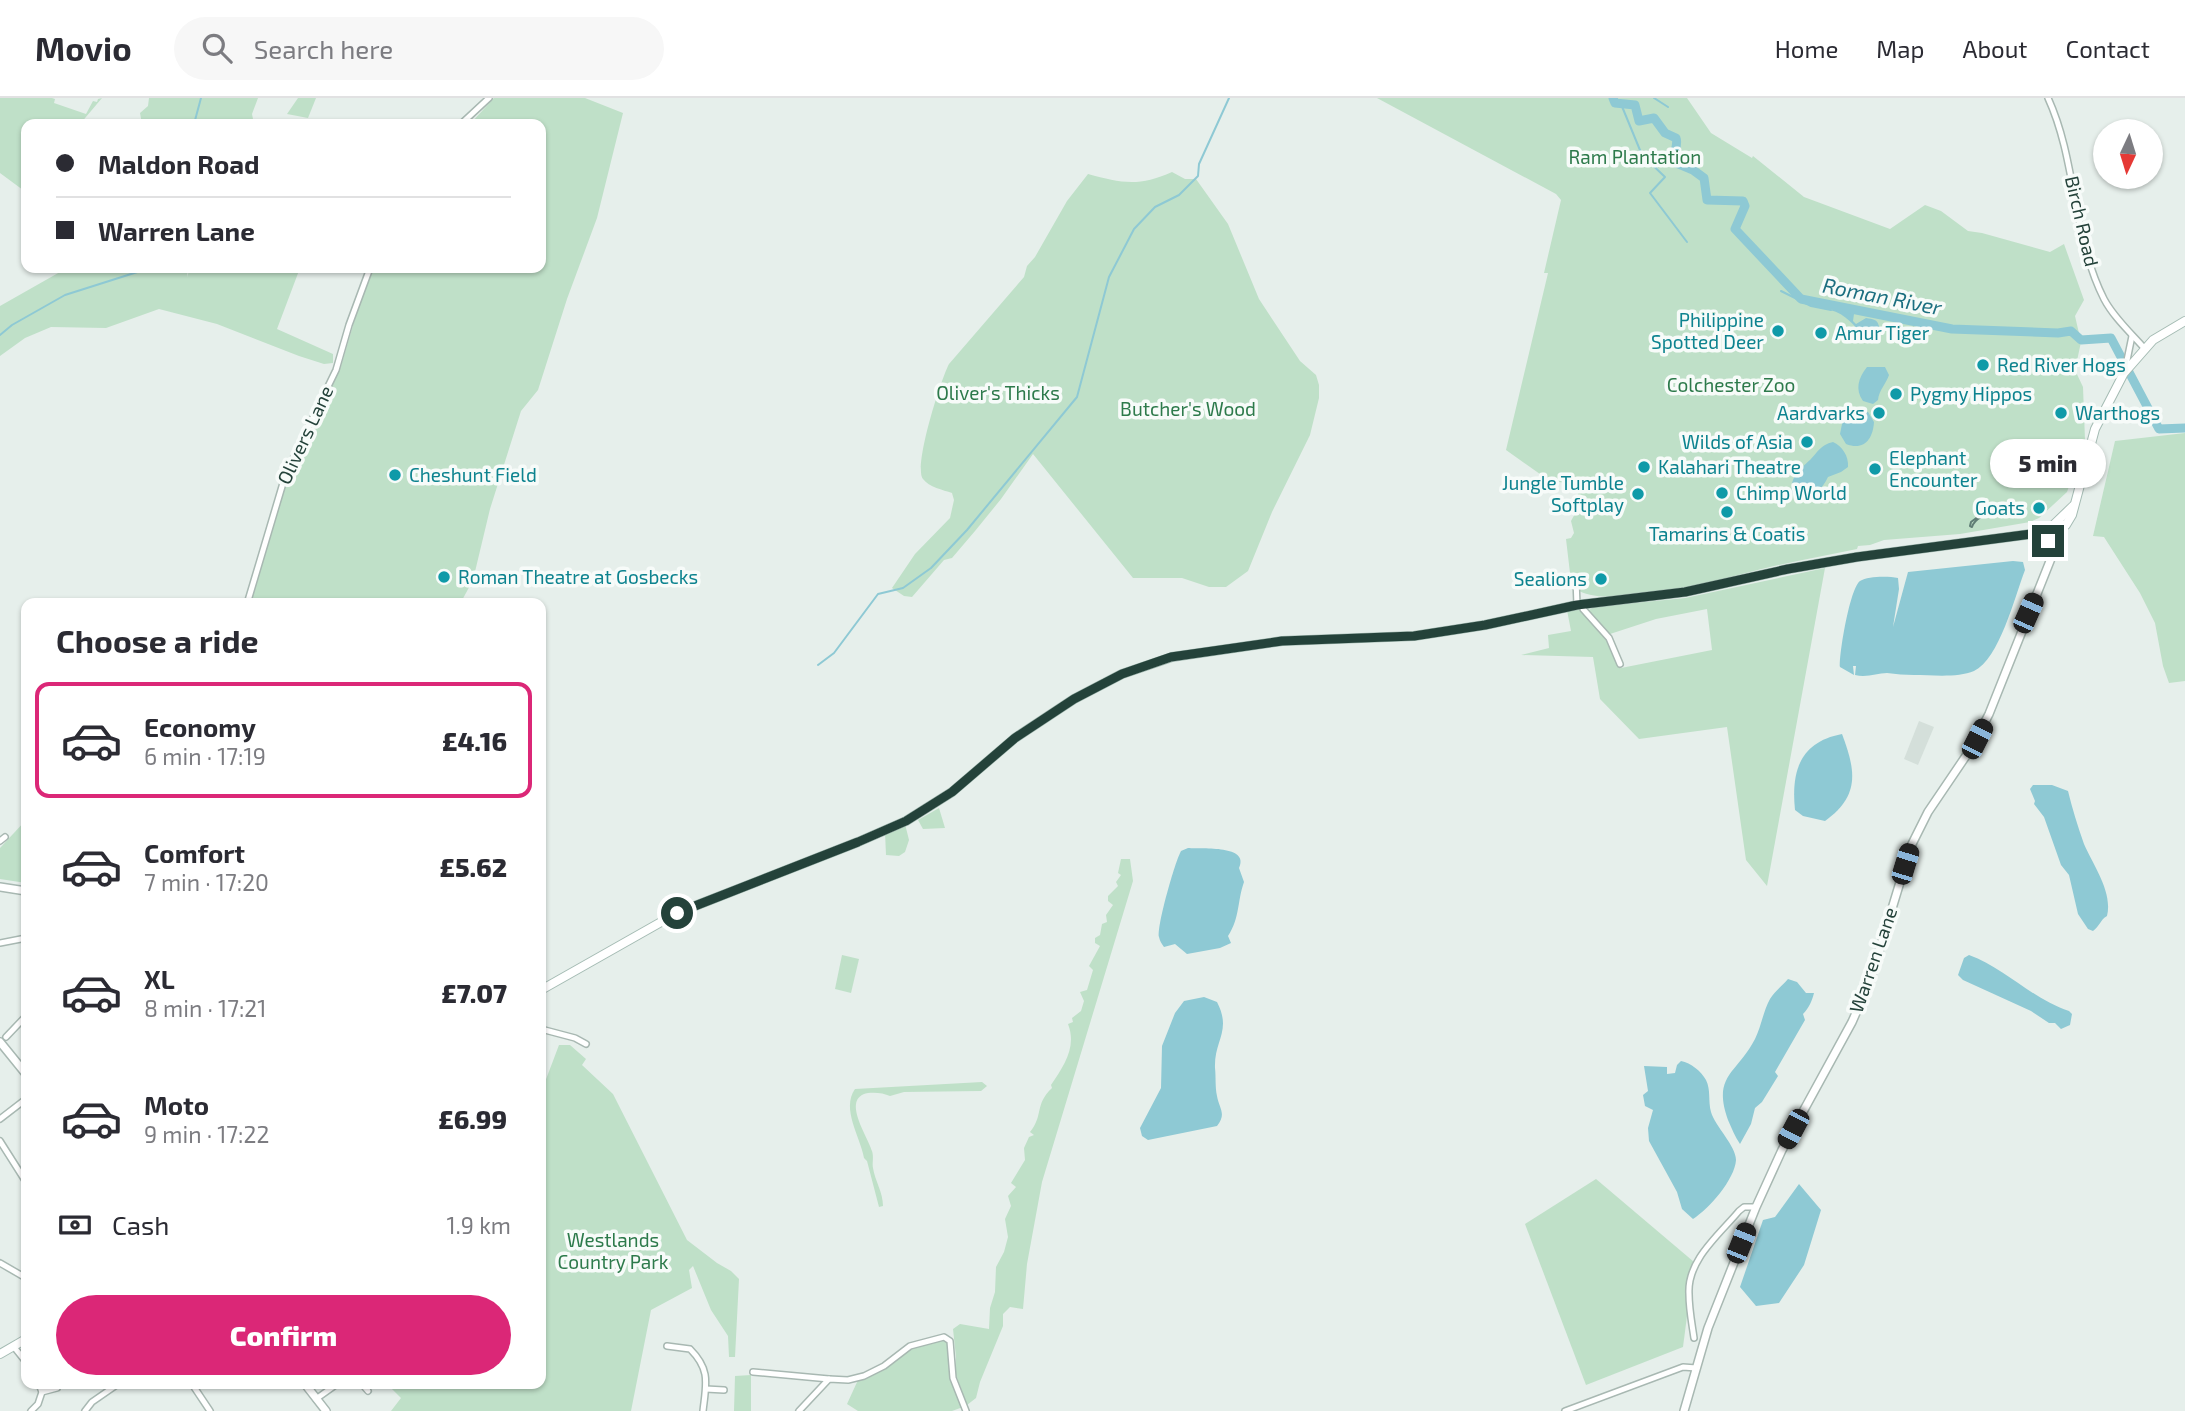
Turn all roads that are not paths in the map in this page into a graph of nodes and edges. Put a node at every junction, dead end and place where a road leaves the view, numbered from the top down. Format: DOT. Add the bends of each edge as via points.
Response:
graph roads {
  1 [pos="489,98"];
  2 [pos="2048,98"];
  3 [pos="466,119"];
  4 [pos="368,273"];
  5 [pos="2185,321"];
  6 [pos="2132,335"];
  7 [pos="2145,349"];
  8 [pos="2124,373"];
  9 [pos="2073,506"];
  10 [pos="2066,525"];
  11 [pos="2046,532"];
  12 [pos="2055,549"];
  13 [pos="1576,580"];
  14 [pos="249,598"];
  15 [pos="1579,605"];
  16 [pos="1620,664"];
  17 [pos="0,887"];
  18 [pos="21,890"];
  19 [pos="21,938"];
  20 [pos="0,943"];
  21 [pos="546,987"];
  22 [pos="21,1021"];
  23 [pos="13,1030"];
  24 [pos="546,1030"];
  25 [pos="19,1036"];
  26 [pos="3,1039"];
  27 [pos="586,1044"];
  28 [pos="21,1066"];
  29 [pos="21,1103"];
  30 [pos="0,1119"];
  31 [pos="0,1141"];
  32 [pos="21,1174"];
  33 [pos="1756,1207"];
  34 [pos="0,1263"];
  35 [pos="21,1275"];
  36 [pos="1694,1338"];
  37 [pos="21,1342"];
  38 [pos="667,1346"];
  39 [pos="14,1347"];
  40 [pos="0,1354"];
  41 [pos="21,1356"];
  42 [pos="1696,1368"];
  43 [pos="753,1372"];
  44 [pos="829,1379"];
  45 [pos="41,1389"];
  46 [pos="53,1389"];
  47 [pos="111,1389"];
  48 [pos="196,1389"];
  49 [pos="309,1389"];
  50 [pos="330,1389"];
  51 [pos="706,1389"];
  52 [pos="724,1390"];
  53 [pos="42,1392"];
  54 [pos="316,1399"];
  55 [pos="966,1410"];
  56 [pos="31,1411"];
  57 [pos="85,1411"];
  58 [pos="211,1411"];
  59 [pos="327,1411"];
  60 [pos="703,1411"];
  61 [pos="799,1411"];
  62 [pos="957,1411"];
  63 [pos="1565,1411"];
  64 [pos="1684,1411"];
  1 -- 3 [label="street"];
  2 -- 6 [label="street, Birch Road" via="2057,117 2093,271 2105,300"];
  4 -- 14 [label="street, Olivers Lane" via="336,370 286,473"];
  5 -- 7 [label="main road"];
  6 -- 7 [label="street, Birch Road"];
  6 -- 8 [label="street"];
  7 -- 8 [label="main road"];
  8 -- 9 [label="main road" via="2095,429"];
  9 -- 10 [label="main road"];
  9 -- 11 [label="main road"];
  10 -- 11 [label="main road"];
  10 -- 12 [label="street, Warren Lane"];
  11 -- 12 [label="street"];
  11 -- 15 [label="main road" via="1857,557 1685,592"];
  12 -- 33 [label="street, Warren Lane" via="1989,715 1911,846 1866,992"];
  13 -- 15 [label="street"];
  15 -- 16 [label="street" via="1609,638"];
  15 -- 21 [label="main road" via="1414,636 1282,641 1171,657 1122,674 1021,733 952,792 914,817 677,913"];
  17 -- 18 [label="street"];
  19 -- 20 [label="street"];
  22 -- 23 [label="street"];
  23 -- 25 [label="street"];
  23 -- 26 [label="street"];
  24 -- 27 [label="street"];
  26 -- 28 [label="street"];
  29 -- 30 [label="street"];
  31 -- 32 [label="street"];
  33 -- 36 [label="street" via="1744,1206 1696,1264 1689,1293"];
  33 -- 42 [label="street, Warren Lane"];
  34 -- 35 [label="street"];
  37 -- 39 [label="main road"];
  38 -- 51 [label="street" via="690,1349 704,1366"];
  39 -- 40 [label="main road"];
  39 -- 41 [label="street"];
  42 -- 63 [label="street" via="1683,1367"];
  42 -- 64 [label="street, Warren Lane"];
  43 -- 44 [label="street"];
  44 -- 55 [label="street" via="864,1376 910,1346 947,1338 953,1378"];
  44 -- 61 [label="street"];
  45 -- 53 [label="street"];
  46 -- 53 [label="street"];
  47 -- 57 [label="street"];
  48 -- 58 [label="street"];
  49 -- 54 [label="street"];
  50 -- 54 [label="street"];
  51 -- 52 [label="street"];
  51 -- 60 [label="street"];
  53 -- 56 [label="street"];
  54 -- 59 [label="street"];
  55 -- 62 [label="street"];
}
